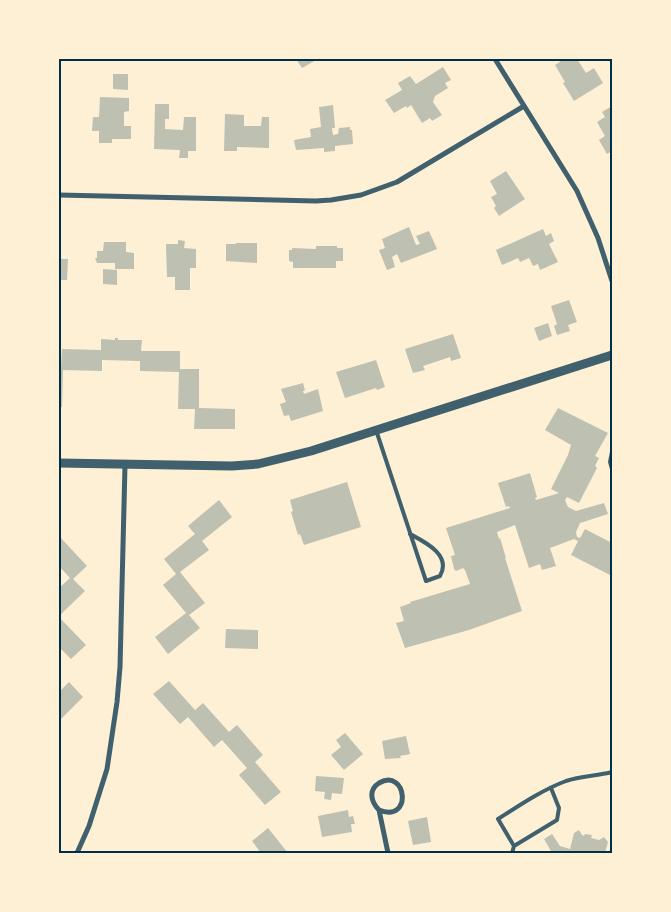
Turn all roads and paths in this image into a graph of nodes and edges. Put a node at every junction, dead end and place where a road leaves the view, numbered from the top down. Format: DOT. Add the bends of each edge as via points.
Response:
graph roads {
  1 [pos="495,59"];
  2 [pos="524,106"];
  3 [pos="59,195"];
  4 [pos="612,281"];
  5 [pos="612,355"];
  6 [pos="376,430"];
  7 [pos="612,452"];
  8 [pos="59,463"];
  9 [pos="125,465"];
  10 [pos="612,469"];
  11 [pos="410,534"];
  12 [pos="612,772"];
  13 [pos="551,788"];
  14 [pos="379,810"];
  15 [pos="514,846"];
  16 [pos="77,853"];
  17 [pos="388,853"];
  18 [pos="512,853"];
  1 -- 2 [label="street"];
  2 -- 3 [label="street" via="398,182 347,198"];
  2 -- 4 [label="street" via="585,206"];
  5 -- 6 [label="street"];
  6 -- 9 [label="street" via="258,464"];
  6 -- 11 [label="lane"];
  7 -- 10 [label="lane"];
  8 -- 9 [label="street"];
  9 -- 16 [label="street" via="117,702 107,769"];
  11 -- 11 [label="lane" via="426,581 440,576 443,567 439,555 430,545"];
  12 -- 13 [label="lane" via="579,778"];
  13 -- 15 [label="lane" via="559,808 556,820"];
  13 -- 15 [label="lane" via="498,819"];
  14 -- 14 [label="street" via="374,805 372,792 380,782 393,782 402,791 402,804 392,812"];
  14 -- 17 [label="street"];
  15 -- 18 [label="lane"];
}
